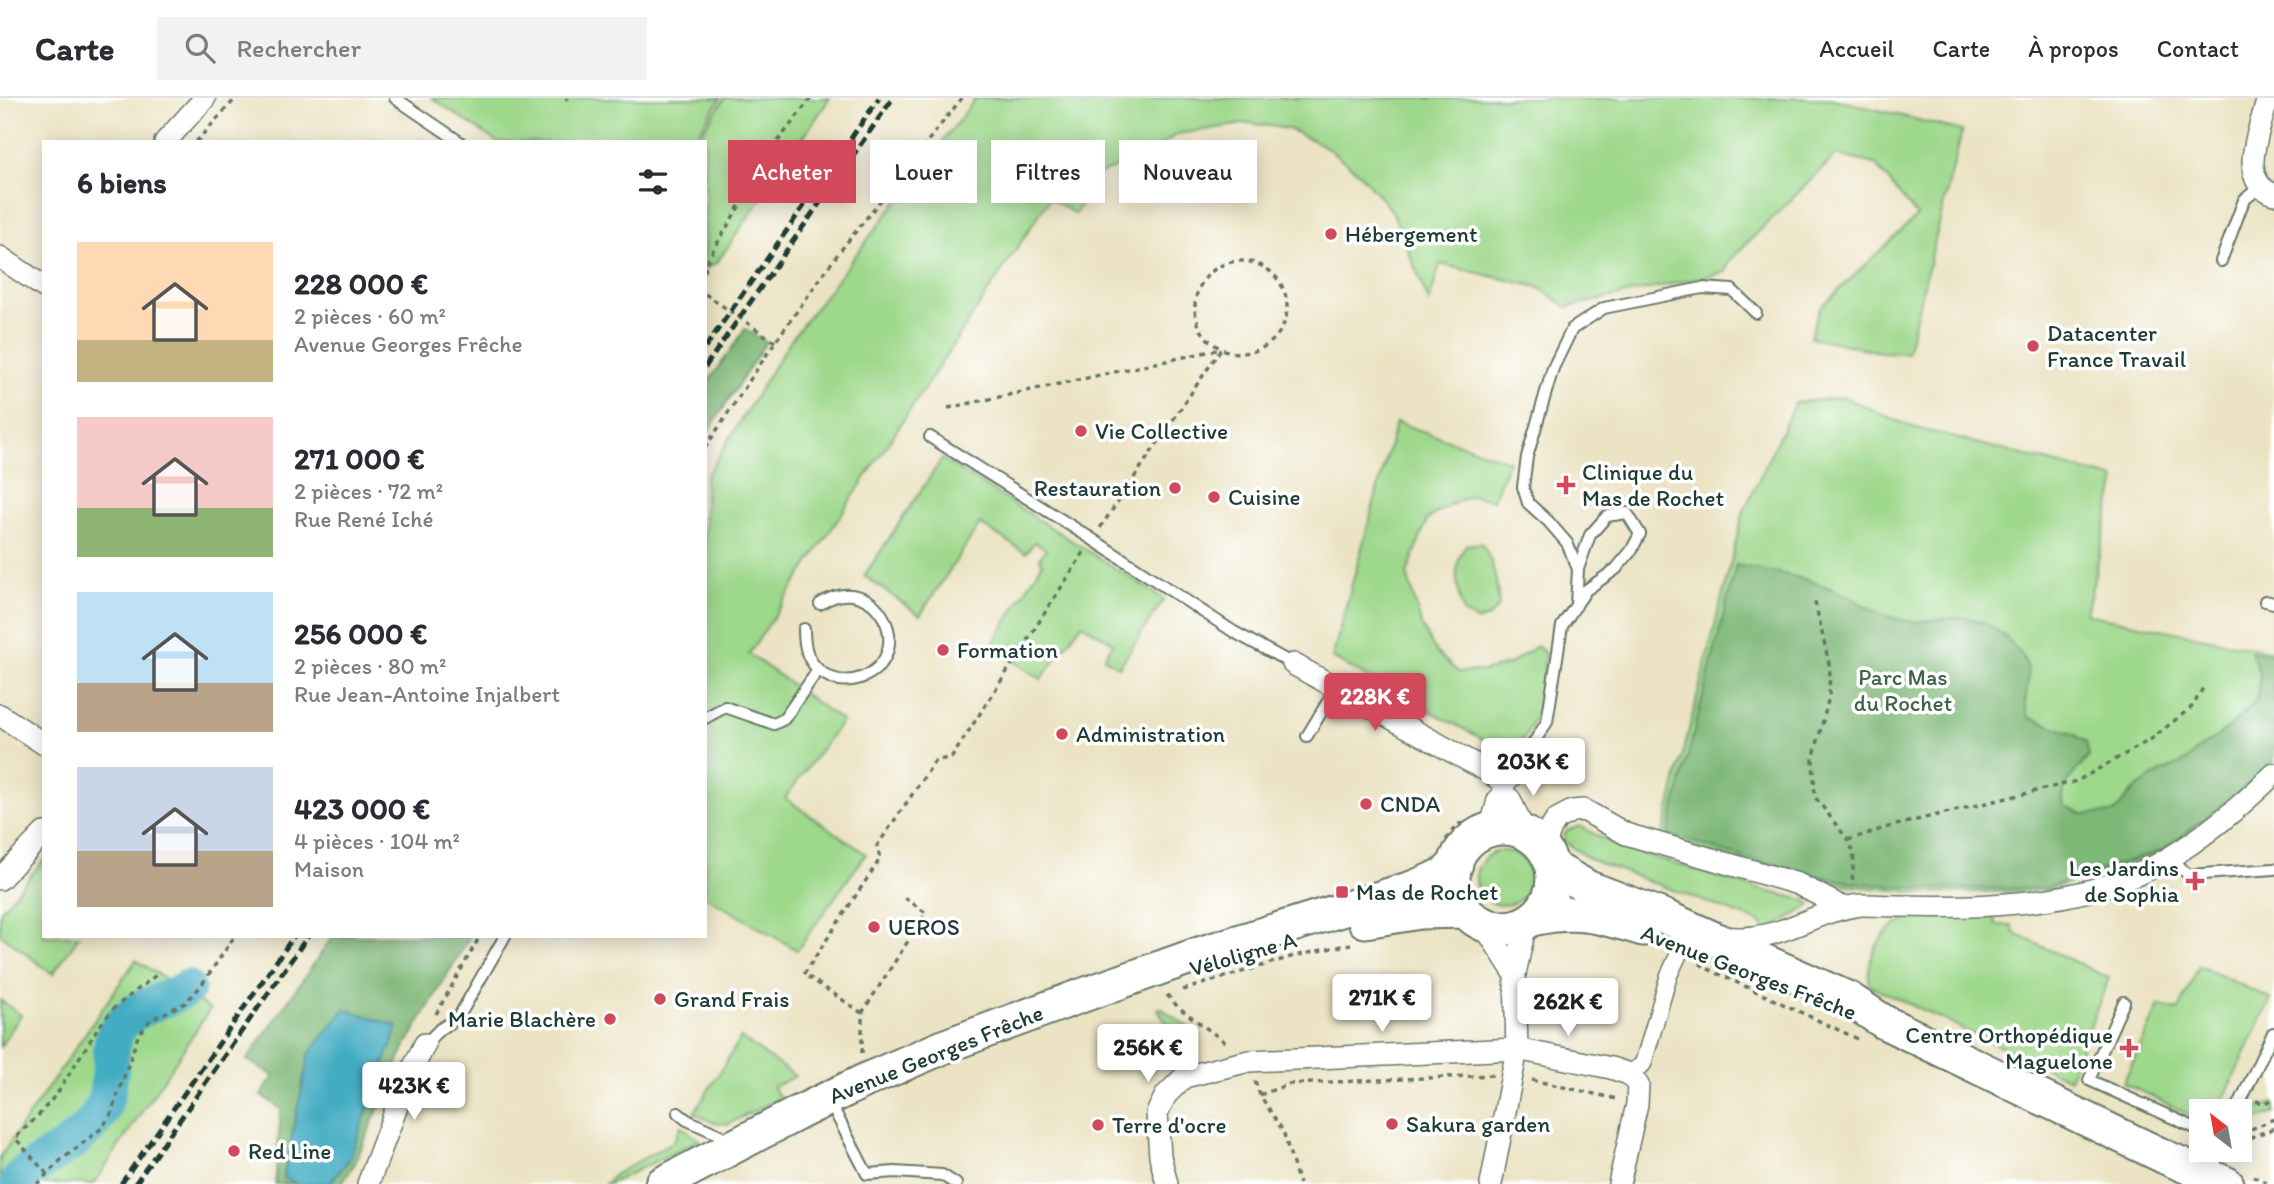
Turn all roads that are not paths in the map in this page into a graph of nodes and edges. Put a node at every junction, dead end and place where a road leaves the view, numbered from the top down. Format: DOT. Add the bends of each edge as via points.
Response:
graph roads {
  1 [pos="205,98"];
  2 [pos="395,98"];
  3 [pos="2268,98"];
  4 [pos="167,140"];
  5 [pos="457,140"];
  6 [pos="2267,190"];
  7 [pos="0,257"];
  8 [pos="2221,261"];
  9 [pos="42,281"];
  10 [pos="1756,313"];
  11 [pos="930,437"];
  12 [pos="1578,569"];
  13 [pos="820,604"];
  14 [pos="1576,606"];
  15 [pos="804,629"];
  16 [pos="1293,664"];
  17 [pos="818,670"];
  18 [pos="1336,688"];
  19 [pos="0,715"];
  20 [pos="707,717"];
  21 [pos="1307,736"];
  22 [pos="42,743"];
  23 [pos="1522,761"];
  24 [pos="2274,774"];
  25 [pos="1504,789"];
  26 [pos="1490,830"];
  27 [pos="42,835"];
  28 [pos="1541,849"];
  29 [pos="2169,858"];
  30 [pos="1455,864"];
  31 [pos="2274,869"];
  32 [pos="0,879"];
  33 [pos="1842,907"];
  34 [pos="1474,917"];
  35 [pos="1529,921"];
  36 [pos="504,938"];
  37 [pos="1689,942"];
  38 [pos="1515,974"];
  39 [pos="2124,1002"];
  40 [pos="2273,1033"];
  41 [pos="425,1044"];
  42 [pos="1517,1049"];
  43 [pos="1620,1071"];
  44 [pos="2242,1099"];
  45 [pos="834,1110"];
  46 [pos="678,1113"];
  47 [pos="2189,1125"];
  48 [pos="738,1144"];
  49 [pos="2219,1170"];
  50 [pos="368,1184"];
  51 [pos="662,1184"];
  52 [pos="689,1184"];
  53 [pos="956,1184"];
  54 [pos="1167,1184"];
  55 [pos="1491,1184"];
  56 [pos="1619,1184"];
  1 -- 4 [label="street"];
  2 -- 5 [label="lane"];
  3 -- 6 [label="street" via="2252,166 2253,178"];
  6 -- 8 [label="lane" via="2244,200"];
  7 -- 9 [label="street"];
  10 -- 12 [label="lane" via="1732,289 1702,288 1604,308 1572,329 1553,368 1523,486 1528,503 1567,543"];
  11 -- 16 [label="lane" via="1234,632"];
  12 -- 14 [label="lane"];
  12 -- 14 [label="lane" via="1590,535 1607,516 1627,513 1640,534 1631,551 1616,569 1586,590"];
  13 -- 17 [label="lane" via="846,594 861,597 883,615 890,641 879,666 869,674 843,680"];
  14 -- 23 [label="lane" via="1562,626 1547,722"];
  15 -- 17 [label="lane" via="804,645"];
  16 -- 18 [label="street"];
  17 -- 20 [label="lane" via="784,719 774,724 724,707"];
  18 -- 21 [label="lane"];
  18 -- 25 [label="street" via="1489,772"];
  19 -- 22 [label="street"];
  23 -- 25 [label="street"];
  24 -- 29 [label="street"];
  25 -- 26 [label="street"];
  25 -- 28 [label="street"];
  26 -- 28 [label="main road" via="1511,828"];
  26 -- 30 [label="main road" via="1468,842"];
  27 -- 32 [label="street"];
  28 -- 33 [label="street" via="1557,819 1584,810 1626,834 1798,884"];
  28 -- 35 [label="main road" via="1553,881 1543,908"];
  28 -- 37 [label="main road, Avenue Georges Frêche" via="1589,888"];
  29 -- 31 [label="lane" via="2189,875"];
  29 -- 33 [label="street" via="2093,889 2024,903"];
  30 -- 34 [label="main road" via="1458,900"];
  30 -- 48 [label="main road, Avenue Georges Frêche" via="1443,875 1415,887 1199,954 935,1050"];
  33 -- 37 [label="street" via="1769,936"];
  34 -- 35 [label="main road" via="1497,928"];
  34 -- 38 [label="street"];
  34 -- 45 [label="main road, Avenue Georges Frêche" via="1447,910 1409,914 1287,940 948,1059"];
  35 -- 37 [label="main road, Avenue Georges Frêche" via="1567,913 1599,916"];
  35 -- 38 [label="street"];
  36 -- 41 [label="lane" via="458,1018"];
  37 -- 43 [label="street" via="1661,999 1643,1064"];
  37 -- 49 [label="main road, Avenue Georges Frêche" via="1840,1011 1884,1022 2165,1157"];
  38 -- 42 [label="street"];
  39 -- 47 [label="lane" via="2089,1080"];
  40 -- 44 [label="lane"];
  41 -- 50 [label="street"];
  42 -- 43 [label="street"];
  42 -- 54 [label="street" via="1248,1061 1184,1077 1166,1095 1157,1113"];
  42 -- 55 [label="street"];
  43 -- 56 [label="street" via="1638,1085"];
  45 -- 52 [label="main road, Avenue Georges Frêche"];
  45 -- 53 [label="lane" via="867,1174 942,1175"];
  46 -- 48 [label="lane"];
  48 -- 51 [label="main road, Avenue Georges Frêche"];
}
